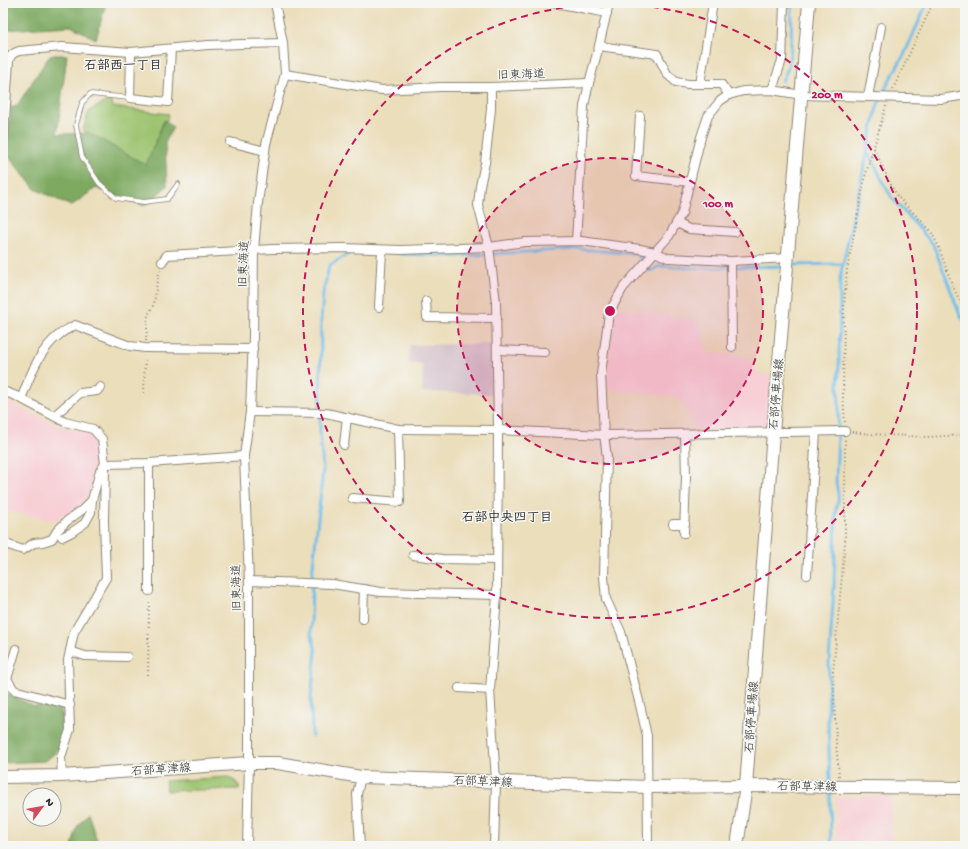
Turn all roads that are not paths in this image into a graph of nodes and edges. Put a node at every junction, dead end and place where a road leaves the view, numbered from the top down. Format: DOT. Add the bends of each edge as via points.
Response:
graph roads {
  1 [pos="275,3"];
  2 [pos="556,3"];
  3 [pos="609,3"];
  4 [pos="713,3"];
  5 [pos="784,3"];
  6 [pos="809,3"];
  7 [pos="607,13"];
  8 [pos="881,27"];
  9 [pos="283,43"];
  10 [pos="599,46"];
  11 [pos="171,49"];
  12 [pos="131,52"];
  13 [pos="285,74"];
  14 [pos="589,84"];
  15 [pos="700,84"];
  16 [pos="491,87"];
  17 [pos="772,90"];
  18 [pos="729,94"];
  19 [pos="802,94"];
  20 [pos="965,94"];
  21 [pos="868,97"];
  22 [pos="130,98"];
  23 [pos="640,116"];
  24 [pos="3,138"];
  25 [pos="230,142"];
  26 [pos="265,151"];
  27 [pos="690,182"];
  28 [pos="178,184"];
  29 [pos="677,223"];
  30 [pos="735,232"];
  31 [pos="576,241"];
  32 [pos="489,247"];
  33 [pos="254,250"];
  34 [pos="382,250"];
  35 [pos="655,252"];
  36 [pos="788,258"];
  37 [pos="731,261"];
  38 [pos="162,262"];
  39 [pos="426,301"];
  40 [pos="379,307"];
  41 [pos="497,318"];
  42 [pos="732,347"];
  43 [pos="253,348"];
  44 [pos="497,350"];
  45 [pos="545,352"];
  46 [pos="100,387"];
  47 [pos="3,391"];
  48 [pos="21,400"];
  49 [pos="250,412"];
  50 [pos="54,416"];
  51 [pos="347,418"];
  52 [pos="398,429"];
  53 [pos="498,430"];
  54 [pos="845,431"];
  55 [pos="816,432"];
  56 [pos="773,433"];
  57 [pos="685,434"];
  58 [pos="604,435"];
  59 [pos="344,445"];
  60 [pos="244,456"];
  61 [pos="150,463"];
  62 [pos="105,464"];
  63 [pos="352,498"];
  64 [pos="92,500"];
  65 [pos="673,524"];
  66 [pos="685,524"];
  67 [pos="684,533"];
  68 [pos="62,536"];
  69 [pos="3,543"];
  70 [pos="413,555"];
  71 [pos="497,560"];
  72 [pos="807,575"];
  73 [pos="249,581"];
  74 [pos="364,589"];
  75 [pos="149,590"];
  76 [pos="497,595"];
  77 [pos="362,619"];
  78 [pos="16,649"];
  79 [pos="70,651"];
  80 [pos="127,657"];
  81 [pos="458,688"];
  82 [pos="490,690"];
  83 [pos="70,705"];
  84 [pos="249,763"];
  85 [pos="62,776"];
  86 [pos="3,777"];
  87 [pos="361,777"];
  88 [pos="496,781"];
  89 [pos="746,786"];
  90 [pos="648,787"];
  91 [pos="965,788"];
  92 [pos="247,846"];
  93 [pos="360,846"];
  94 [pos="494,846"];
  95 [pos="648,846"];
  96 [pos="736,846"];
  1 -- 9 [label="street"];
  2 -- 7 [label="street"];
  3 -- 7 [label="street"];
  4 -- 15 [label="street"];
  5 -- 17 [label="street" via="782,60"];
  6 -- 19 [label="main road, 石部停車場線"];
  7 -- 10 [label="street"];
  8 -- 21 [label="street"];
  9 -- 11 [label="street" via="208,45"];
  9 -- 13 [label="street"];
  10 -- 14 [label="street"];
  10 -- 15 [label="street" via="657,54 667,74 676,82"];
  11 -- 12 [label="street"];
  11 -- 22 [label="street" via="168,102"];
  12 -- 22 [label="street"];
  12 -- 24 [label="street" via="62,47 14,53 9,61"];
  13 -- 16 [label="street, 旧東海道" via="382,90"];
  13 -- 26 [label="street, 旧東海道"];
  14 -- 16 [label="street, 旧東海道"];
  14 -- 31 [label="street" via="584,106"];
  15 -- 18 [label="street" via="721,84"];
  16 -- 32 [label="street" via="491,109 478,204"];
  17 -- 18 [label="street"];
  17 -- 19 [label="street"];
  18 -- 27 [label="street" via="708,116"];
  19 -- 21 [label="street"];
  19 -- 36 [label="main road, 石部停車場線"];
  20 -- 21 [label="street" via="941,99"];
  22 -- 28 [label="lane" via="90,94 82,103 76,125 82,156 99,183 116,198 144,202 166,198"];
  23 -- 27 [label="street" via="636,176"];
  25 -- 26 [label="street"];
  26 -- 33 [label="street, 旧東海道"];
  27 -- 29 [label="street"];
  29 -- 30 [label="street" via="689,229"];
  29 -- 35 [label="street"];
  31 -- 32 [label="street" via="525,242"];
  31 -- 35 [label="street"];
  32 -- 34 [label="street"];
  32 -- 41 [label="street"];
  33 -- 34 [label="street"];
  33 -- 38 [label="street" via="167,255"];
  33 -- 43 [label="street, 旧東海道"];
  34 -- 40 [label="street"];
  35 -- 37 [label="street" via="668,258"];
  35 -- 58 [label="street" via="623,288 609,313 601,374"];
  36 -- 37 [label="street"];
  36 -- 56 [label="main road, 石部停車場線"];
  37 -- 42 [label="street"];
  39 -- 41 [label="street" via="427,317"];
  41 -- 44 [label="street"];
  43 -- 48 [label="street" via="145,348 130,346 75,325 58,335 43,352"];
  43 -- 49 [label="street, 旧東海道"];
  44 -- 45 [label="street"];
  44 -- 53 [label="street"];
  46 -- 50 [label="street" via="97,391 80,393"];
  47 -- 48 [label="street"];
  48 -- 50 [label="street"];
  49 -- 51 [label="street" via="326,412"];
  49 -- 60 [label="street, 旧東海道"];
  50 -- 62 [label="street" via="65,422 93,429 102,439"];
  51 -- 52 [label="street"];
  51 -- 59 [label="street"];
  52 -- 53 [label="street"];
  52 -- 63 [label="street" via="400,502"];
  53 -- 58 [label="street"];
  53 -- 71 [label="street"];
  54 -- 55 [label="street"];
  55 -- 56 [label="street"];
  55 -- 72 [label="street"];
  56 -- 57 [label="street"];
  56 -- 89 [label="main road, 石部停車場線"];
  57 -- 58 [label="street"];
  57 -- 66 [label="street"];
  58 -- 90 [label="street" via="607,457 604,577 606,599 621,632 647,736"];
  60 -- 61 [label="street"];
  60 -- 73 [label="street, 旧東海道"];
  61 -- 62 [label="street"];
  61 -- 75 [label="street"];
  62 -- 64 [label="street"];
  62 -- 79 [label="street" via="106,578 74,632"];
  64 -- 68 [label="street" via="91,512 85,523"];
  64 -- 69 [label="street" via="67,521 52,539 34,543 23,550"];
  65 -- 66 [label="street"];
  66 -- 67 [label="street"];
  70 -- 71 [label="street" via="442,559"];
  71 -- 76 [label="street"];
  73 -- 74 [label="street" via="332,584"];
  73 -- 84 [label="street, 旧東海道"];
  74 -- 76 [label="street" via="381,592"];
  74 -- 77 [label="street"];
  76 -- 82 [label="street"];
  78 -- 83 [label="street" via="7,679 14,690"];
  79 -- 80 [label="street" via="85,656"];
  79 -- 83 [label="street"];
  81 -- 82 [label="street"];
  82 -- 88 [label="street"];
  83 -- 85 [label="street" via="70,730 61,756"];
  84 -- 85 [label="main road, 石部草津線"];
  84 -- 87 [label="main road, 石部草津線" via="278,763"];
  84 -- 92 [label="street, 旧東海道"];
  85 -- 86 [label="main road, 石部草津線"];
  87 -- 88 [label="main road, 石部草津線"];
  87 -- 93 [label="street" via="357,794"];
  88 -- 90 [label="main road, 石部草津線"];
  88 -- 94 [label="street"];
  89 -- 90 [label="main road, 石部草津線"];
  89 -- 91 [label="main road, 石部草津線"];
  89 -- 96 [label="main road, 石部停車場線"];
  90 -- 95 [label="street"];
}
